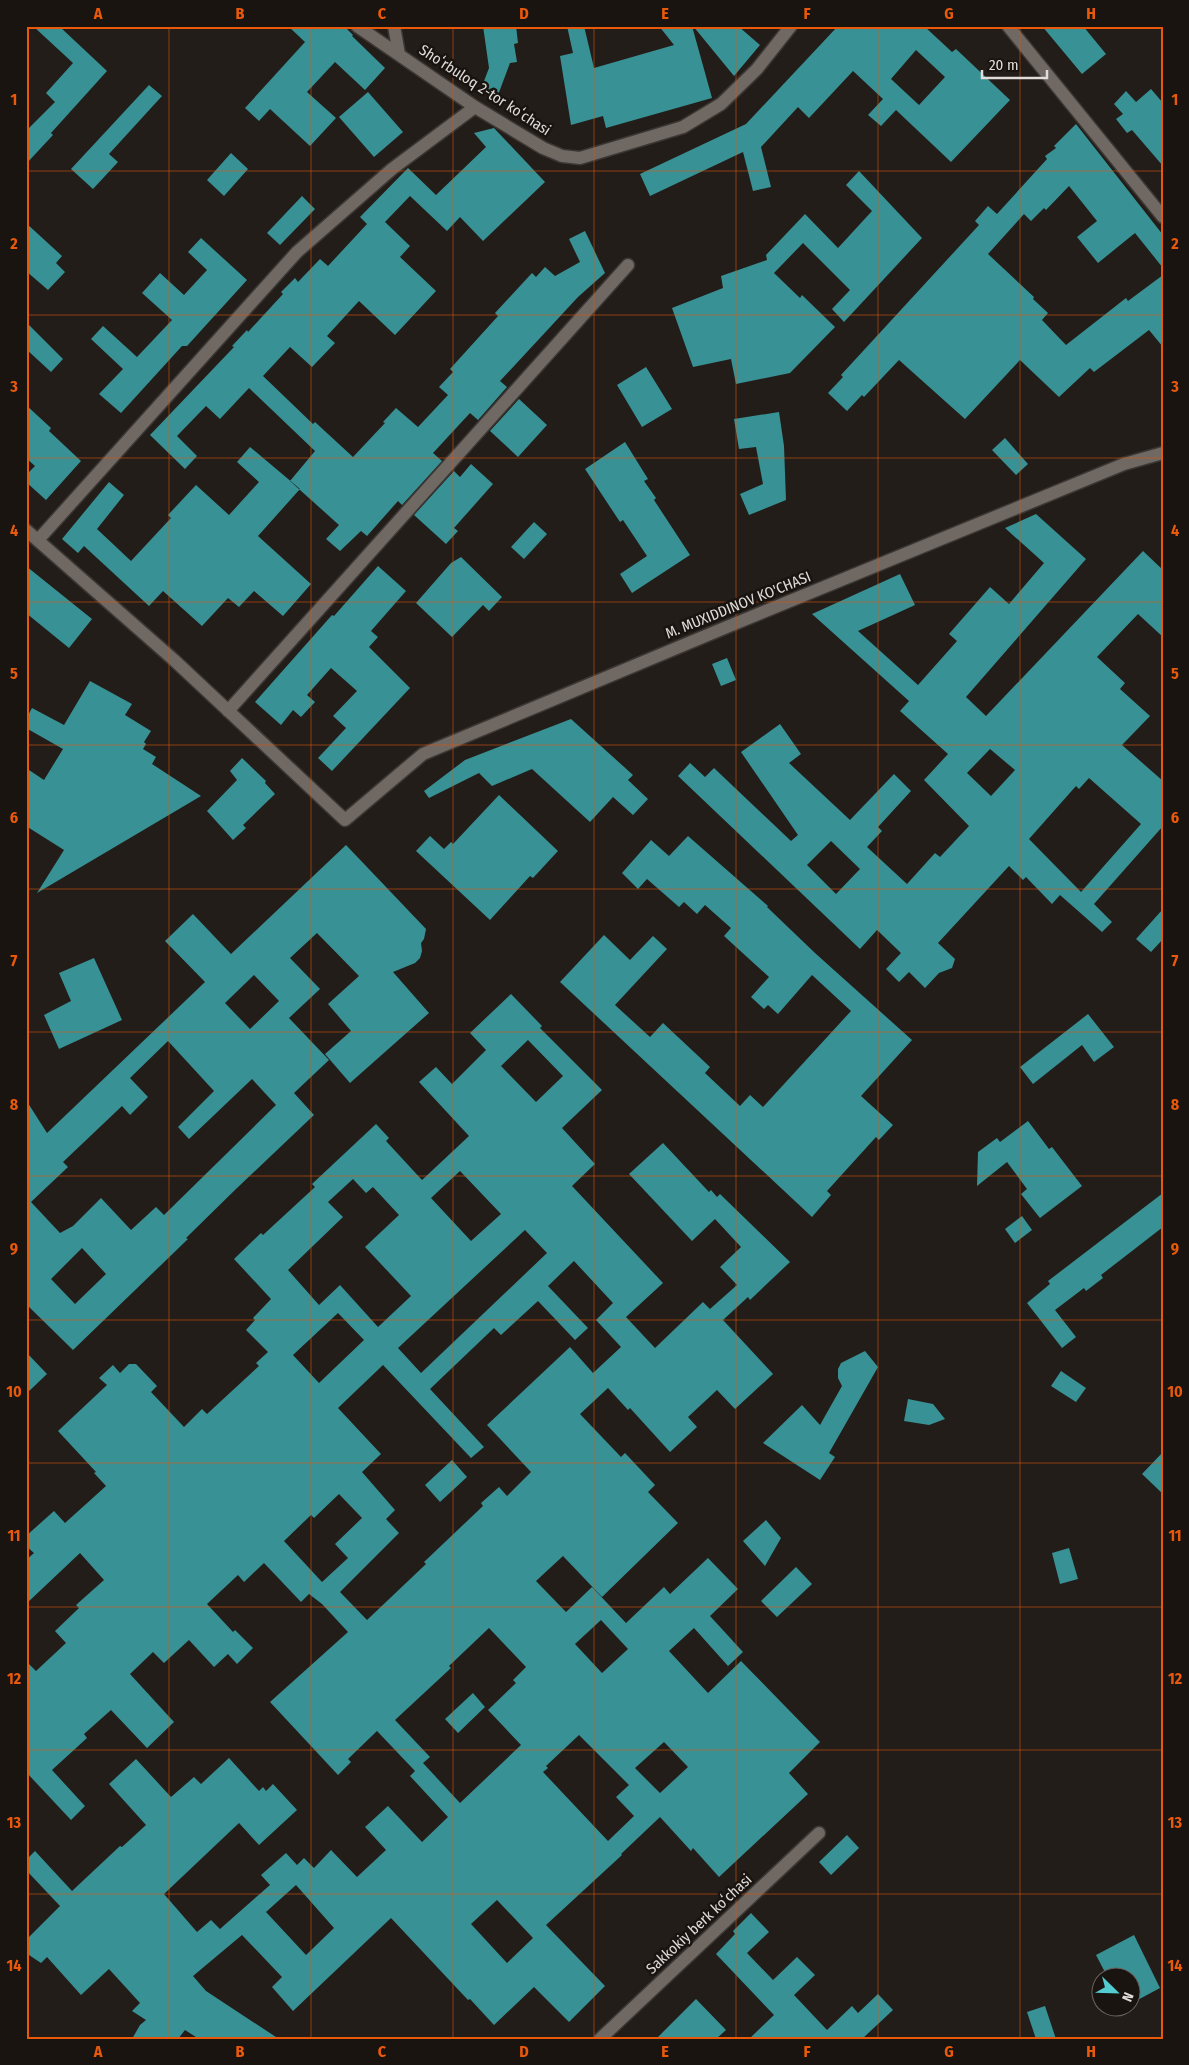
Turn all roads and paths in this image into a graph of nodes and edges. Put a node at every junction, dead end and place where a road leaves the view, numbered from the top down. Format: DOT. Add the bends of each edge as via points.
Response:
graph roads {
  1 [pos="357,26"];
  2 [pos="394,26"];
  3 [pos="791,26"];
  4 [pos="1008,26"];
  5 [pos="399,54"];
  6 [pos="475,107"];
  7 [pos="1163,217"];
  8 [pos="628,265"];
  9 [pos="1163,454"];
  10 [pos="26,530"];
  11 [pos="38,540"];
  12 [pos="228,711"];
  13 [pos="819,1833"];
  14 [pos="600,2039"];
  1 -- 5 [label="street"];
  2 -- 5 [label="street, Shoʻrbuloq 2-tor koʻchasi"];
  3 -- 6 [label="street, Shoʻrbuloq 2-tor koʻchasi" via="757,69 721,104 683,126 580,158 562,156 543,148"];
  4 -- 7 [label="street"];
  5 -- 6 [label="street, Shoʻrbuloq 2-tor koʻchasi"];
  6 -- 11 [label="street" via="392,169 297,252"];
  8 -- 12 [label="street"];
  9 -- 12 [label="street, M. MUXIDDINOV KO'CHASI" via="1106,472 423,754 345,820"];
  10 -- 11 [label="street"];
  11 -- 12 [label="street"];
  13 -- 14 [label="street, Sakkokiy berk koʻchasi"];
}
